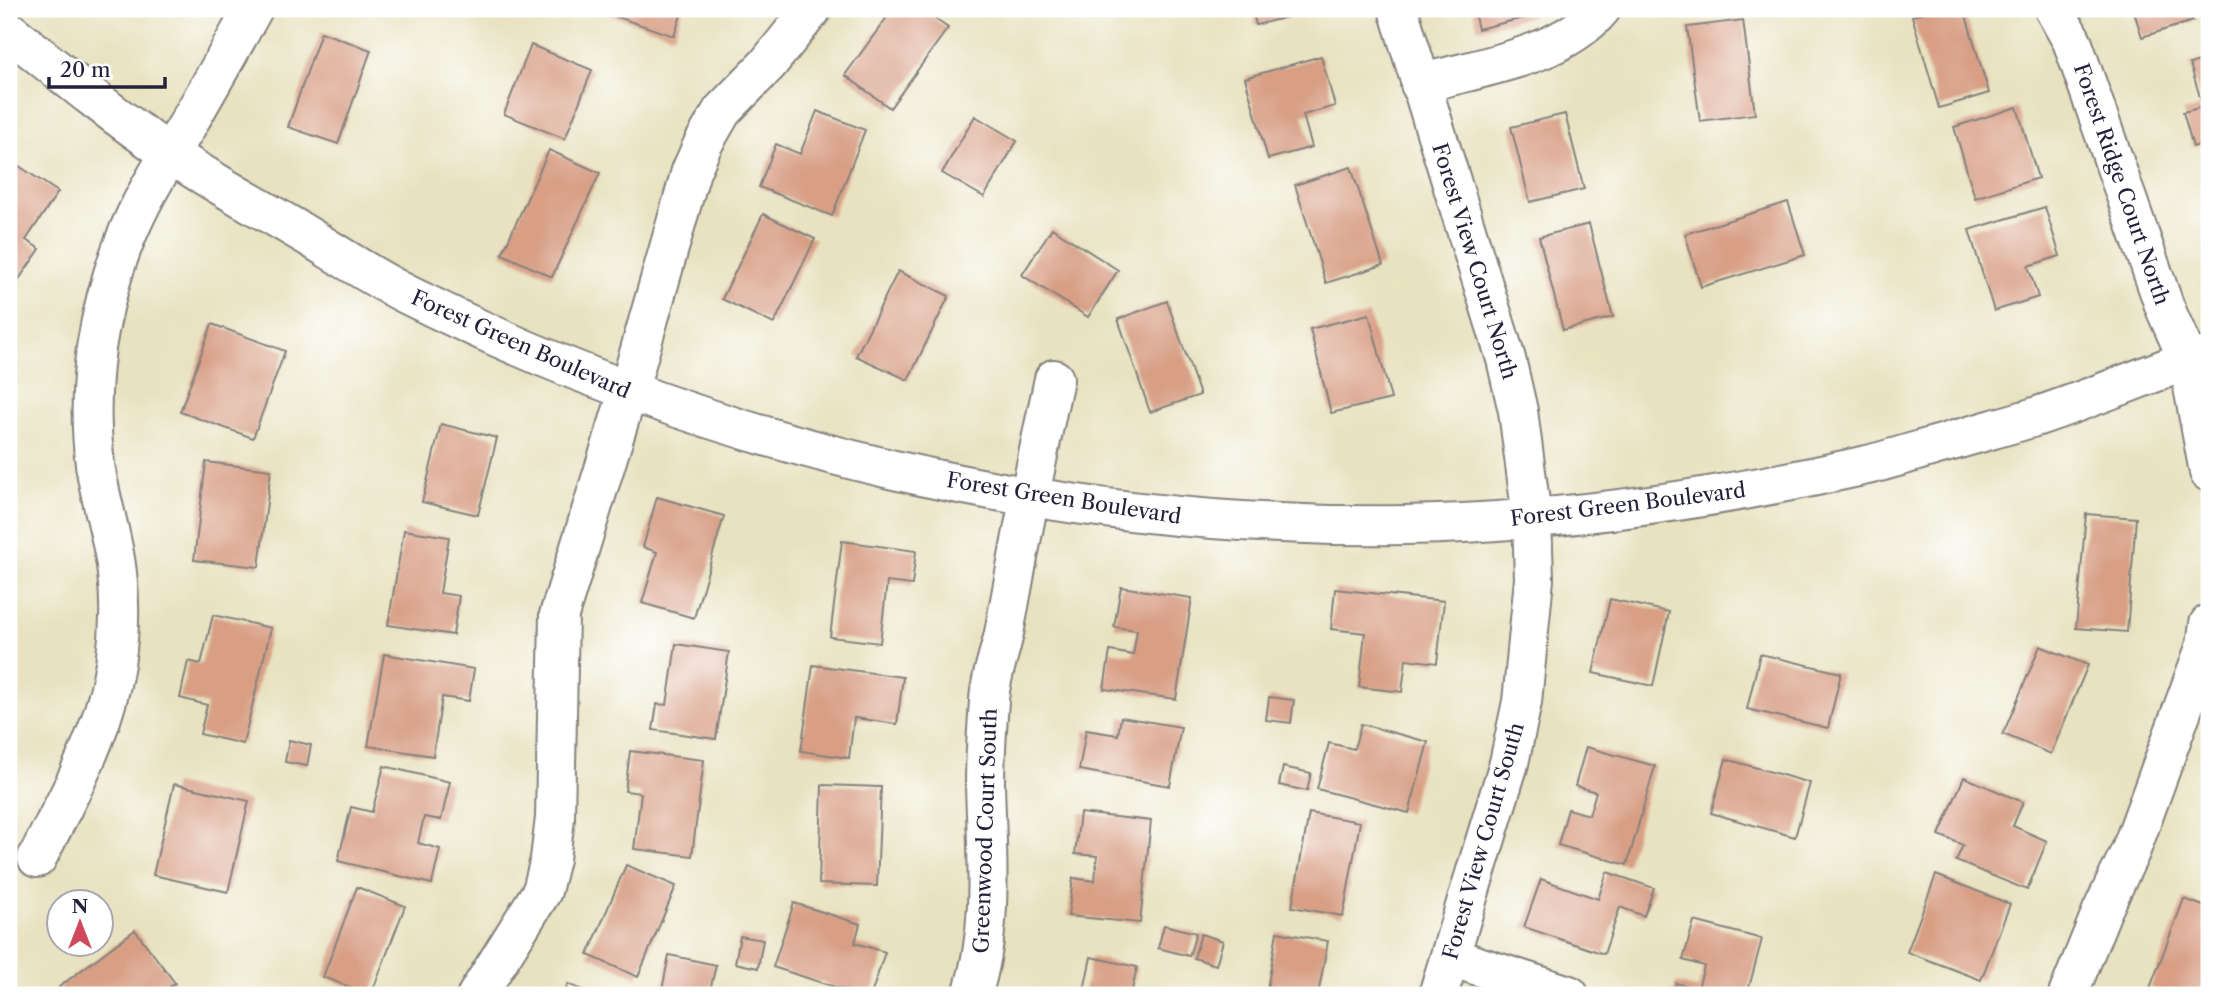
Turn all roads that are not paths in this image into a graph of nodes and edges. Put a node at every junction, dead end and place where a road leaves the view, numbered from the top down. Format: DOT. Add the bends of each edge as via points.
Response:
graph roads {
  1 [pos="253,9"];
  2 [pos="812,9"];
  3 [pos="1398,9"];
  4 [pos="1601,9"];
  5 [pos="2054,9"];
  6 [pos="9,32"];
  7 [pos="1420,84"];
  8 [pos="170,154"];
  9 [pos="2198,358"];
  10 [pos="1054,379"];
  11 [pos="628,391"];
  12 [pos="2209,472"];
  13 [pos="1028,497"];
  14 [pos="1532,518"];
  15 [pos="2209,624"];
  16 [pos="37,858"];
  17 [pos="1450,957"];
  18 [pos="477,995"];
  19 [pos="972,995"];
  20 [pos="1438,995"];
  21 [pos="1569,995"];
  22 [pos="2068,995"];
  1 -- 8 [label="street"];
  2 -- 11 [label="street" via="722,111 703,144 691,171"];
  3 -- 7 [label="street, Forest View Court North"];
  4 -- 7 [label="street" via="1585,26 1550,47"];
  5 -- 9 [label="street, Forest Ridge Court North" via="2072,41 2165,308"];
  6 -- 8 [label="street, Forest Green Boulevard"];
  7 -- 14 [label="street, Forest View Court North" via="1506,359"];
  8 -- 11 [label="street, Forest Green Boulevard" via="401,292 526,351"];
  8 -- 16 [label="street" via="125,239 96,350 92,388 96,464 117,573 119,632 111,689 81,772"];
  9 -- 12 [label="street, Forest Ridge Court North"];
  9 -- 14 [label="street, Forest Green Boulevard" via="2038,416 1873,464 1730,493"];
  10 -- 13 [label="street, Greenwood Court South"];
  11 -- 13 [label="street, Forest Green Boulevard" via="745,431 873,466"];
  11 -- 18 [label="street" via="559,615 550,859 542,891"];
  13 -- 14 [label="street, Forest Green Boulevard" via="1200,518 1304,523 1407,525"];
  13 -- 19 [label="street, Greenwood Court South" via="989,697 986,934"];
  14 -- 17 [label="street, Forest View Court South" via="1534,579 1522,702 1509,763"];
  15 -- 22 [label="street" via="2206,645 2131,850"];
  17 -- 20 [label="street, Forest View Court South"];
  17 -- 21 [label="street"];
}
